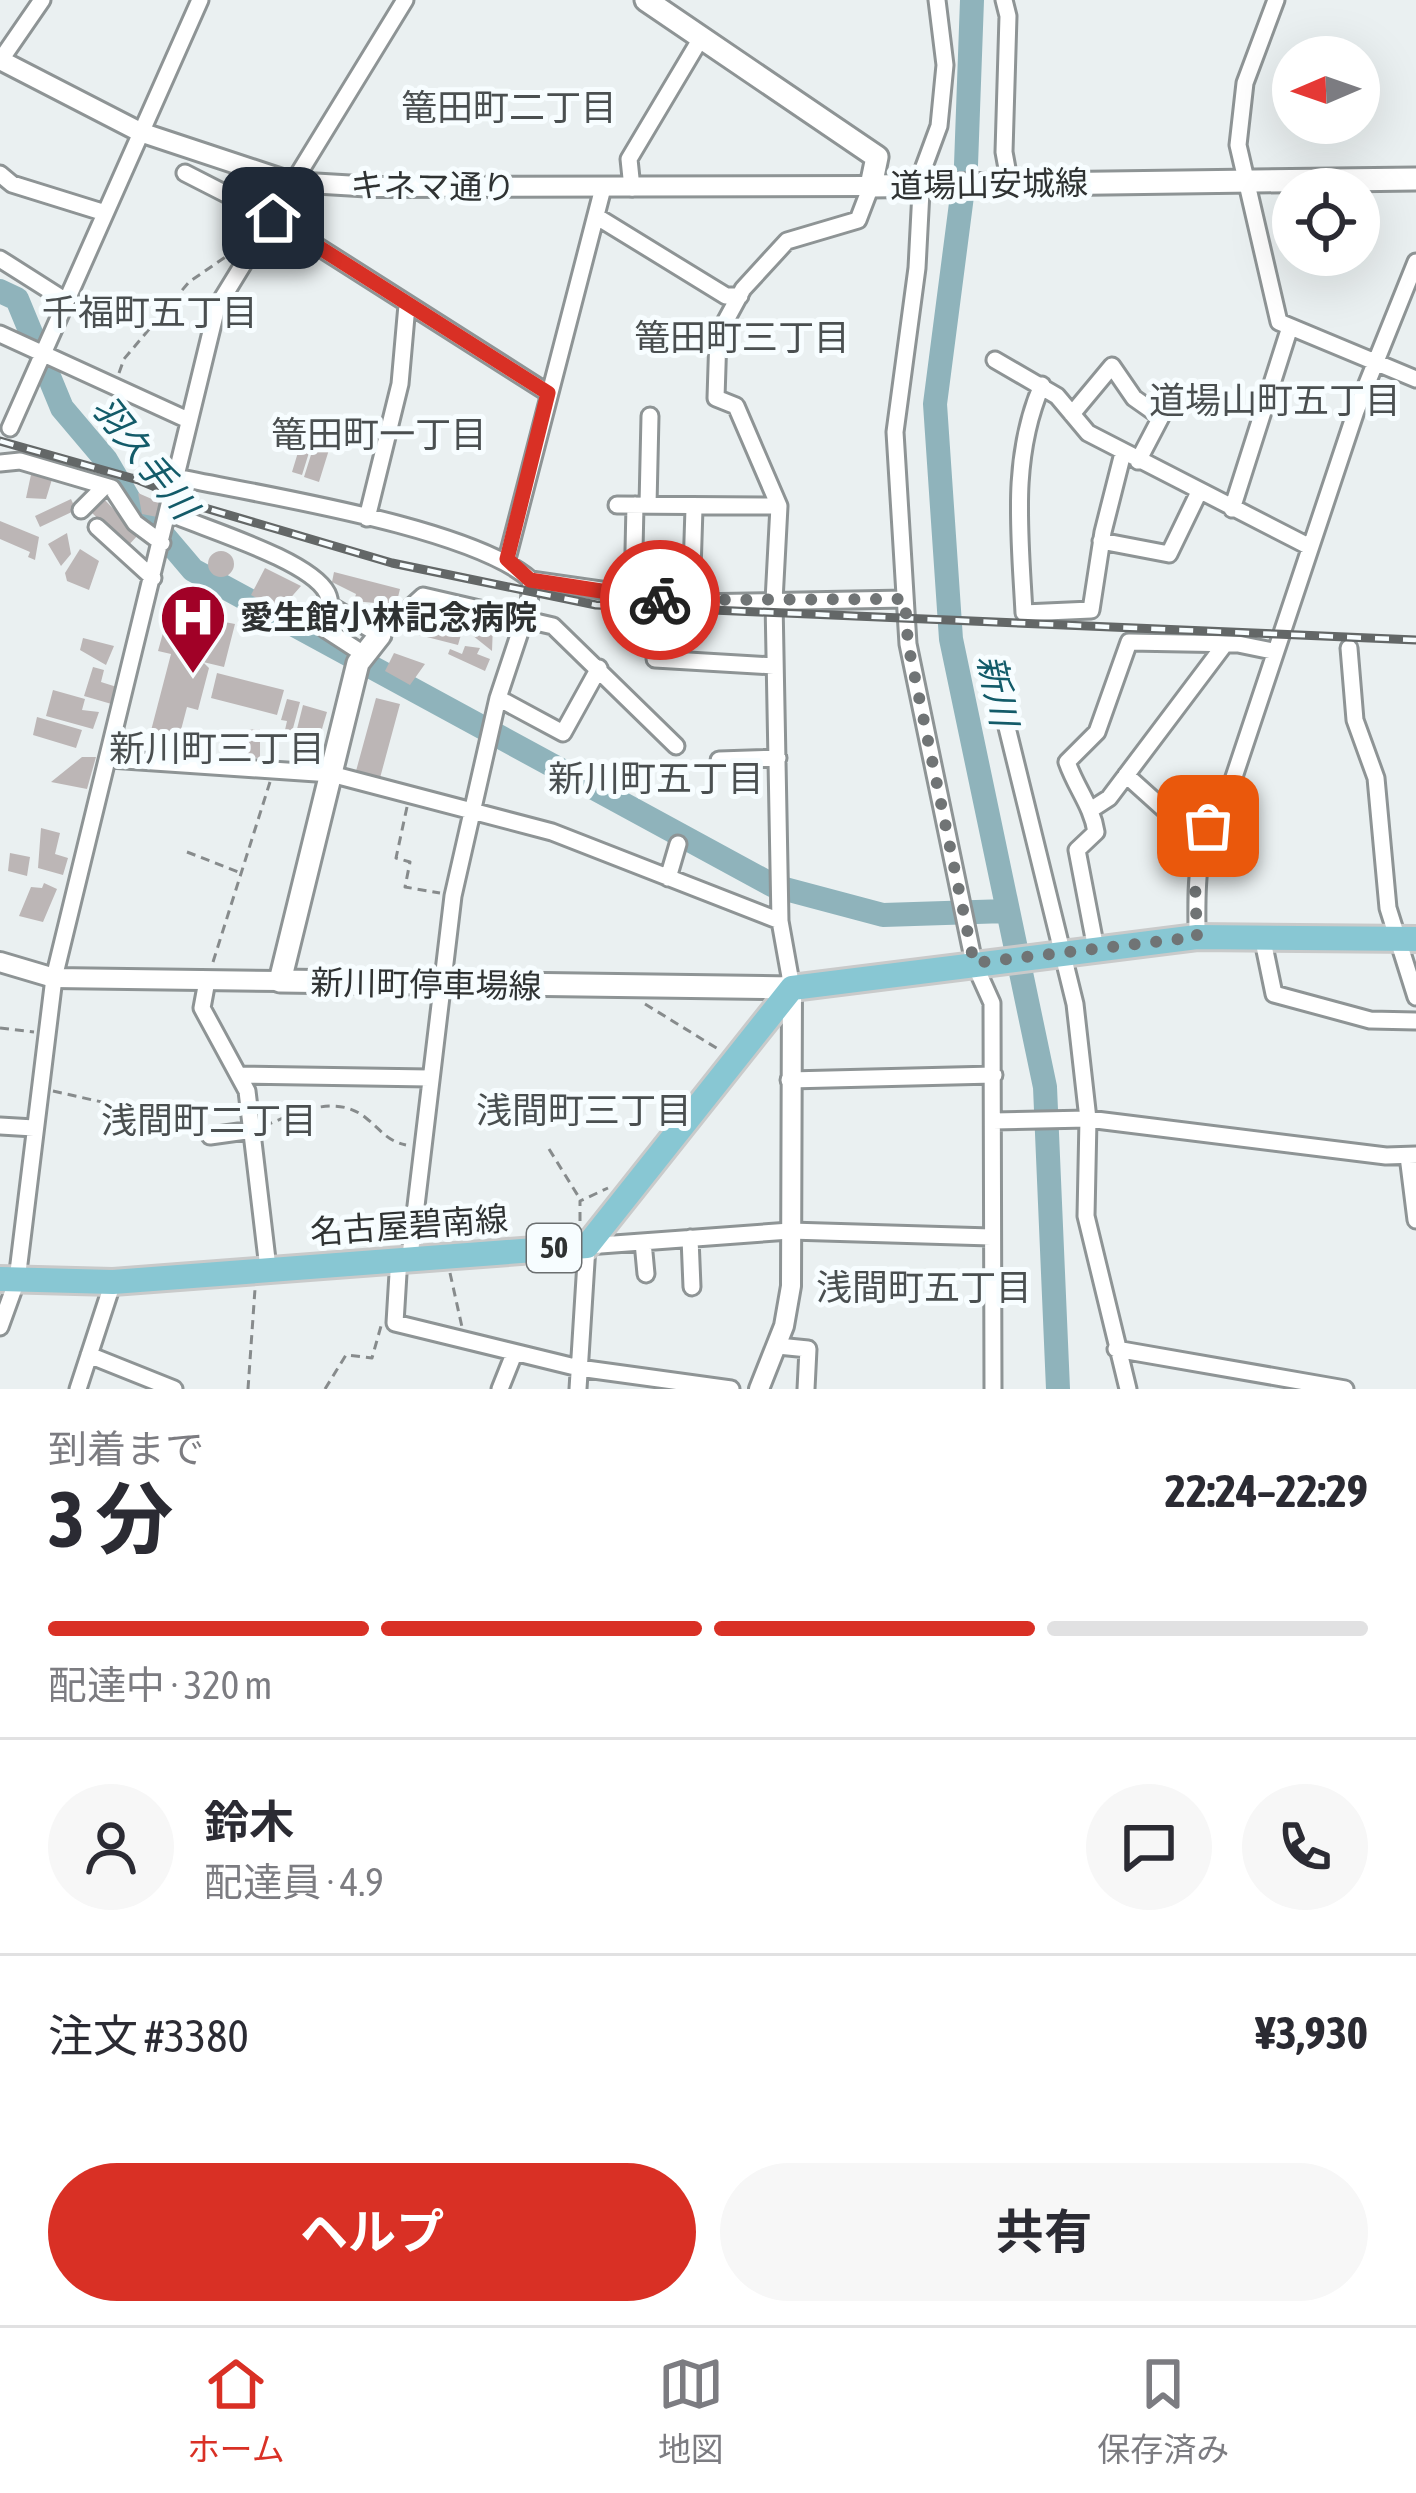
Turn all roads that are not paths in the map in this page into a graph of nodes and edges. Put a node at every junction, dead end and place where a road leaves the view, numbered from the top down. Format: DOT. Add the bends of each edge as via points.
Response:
graph roads {
  1 [pos="42,0"];
  2 [pos="200,0"];
  3 [pos="405,0"];
  4 [pos="646,0"];
  5 [pos="937,0"];
  6 [pos="1004,0"];
  7 [pos="1276,0"];
  8 [pos="701,38"];
  9 [pos="0,60"];
  10 [pos="140,132"];
  11 [pos="185,173"];
  12 [pos="0,175"];
  13 [pos="1416,179"];
  14 [pos="291,182"];
  15 [pos="1246,182"];
  16 [pos="1005,185"];
  17 [pos="871,186"];
  18 [pos="926,186"];
  19 [pos="603,188"];
  20 [pos="632,188"];
  21 [pos="102,212"];
  22 [pos="599,218"];
  23 [pos="269,224"];
  24 [pos="0,259"];
  25 [pos="1416,262"];
  26 [pos="740,296"];
  27 [pos="63,299"];
  28 [pos="407,305"];
  29 [pos="1290,327"];
  30 [pos="0,334"];
  31 [pos="39,352"];
  32 [pos="995,360"];
  33 [pos="1379,362"];
  34 [pos="1416,379"];
  35 [pos="1042,385"];
  36 [pos="548,393"];
  37 [pos="1072,414"];
  38 [pos="650,416"];
  39 [pos="188,420"];
  40 [pos="10,428"];
  41 [pos="1131,457"];
  42 [pos="0,463"];
  43 [pos="176,477"];
  44 [pos="105,485"];
  45 [pos="1199,492"];
  46 [pos="617,505"];
  47 [pos="641,505"];
  48 [pos="779,506"];
  49 [pos="694,508"];
  50 [pos="1232,509"];
  51 [pos="81,510"];
  52 [pos="169,513"];
  53 [pos="368,518"];
  54 [pos="97,526"];
  55 [pos="1101,541"];
  56 [pos="162,543"];
  57 [pos="1310,548"];
  58 [pos="507,559"];
  59 [pos="154,578"];
  60 [pos="530,580"];
  61 [pos="633,597"];
  62 [pos="905,599"];
  63 [pos="774,601"];
  64 [pos="691,603"];
  65 [pos="331,606"];
  66 [pos="521,620"];
  67 [pos="380,634"];
  68 [pos="1225,644"];
  69 [pos="1349,649"];
  70 [pos="1272,651"];
  71 [pos="362,653"];
  72 [pos="656,659"];
  73 [pos="774,667"];
  74 [pos="599,668"];
  75 [pos="499,698"];
  76 [pos="1002,707"];
  77 [pos="676,746"];
  78 [pos="778,758"];
  79 [pos="110,759"];
  80 [pos="719,760"];
  81 [pos="331,773"];
  82 [pos="1126,775"];
  83 [pos="473,808"];
  84 [pos="1092,809"];
  85 [pos="1204,836"];
  86 [pos="678,844"];
  87 [pos="668,878"];
  88 [pos="780,921"];
  89 [pos="1262,936"];
  90 [pos="1197,937"];
  91 [pos="1406,939"];
  92 [pos="1096,949"];
  93 [pos="1059,953"];
  94 [pos="0,962"];
  95 [pos="978,962"];
  96 [pos="54,978"];
  97 [pos="207,981"];
  98 [pos="280,981"];
  99 [pos="445,981"];
  100 [pos="792,988"];
  101 [pos="1416,997"];
  102 [pos="1416,1021"];
  103 [pos="239,1075"];
  104 [pos="994,1075"];
  105 [pos="429,1078"];
  106 [pos="789,1079"];
  107 [pos="1088,1119"];
  108 [pos="994,1120"];
  109 [pos="0,1126"];
  110 [pos="34,1128"];
  111 [pos="253,1130"];
  112 [pos="210,1136"];
  113 [pos="1412,1155"];
  114 [pos="1416,1220"];
  115 [pos="790,1231"];
  116 [pos="991,1237"];
  117 [pos="690,1238"];
  118 [pos="644,1242"];
  119 [pos="587,1246"];
  120 [pos="404,1257"];
  121 [pos="262,1269"];
  122 [pos="646,1274"];
  123 [pos="8,1280"];
  124 [pos="113,1282"];
  125 [pos="692,1287"];
  126 [pos="0,1328"];
  127 [pos="778,1346"];
  128 [pos="1116,1349"];
  129 [pos="514,1354"];
  130 [pos="89,1355"];
  131 [pos="579,1368"];
  132 [pos="78,1389"];
  133 [pos="174,1389"];
  134 [pos="500,1389"];
  135 [pos="578,1389"];
  136 [pos="731,1389"];
  137 [pos="759,1389"];
  138 [pos="806,1389"];
  139 [pos="993,1389"];
  140 [pos="1128,1389"];
  141 [pos="1345,1389"];
  1 -- 9 [label="street"];
  2 -- 10 [label="street"];
  3 -- 14 [label="street"];
  4 -- 8 [label="main road, 道場山安城線"];
  5 -- 18 [label="street" via="945,64"];
  6 -- 16 [label="street"];
  7 -- 15 [label="street" via="1245,82 1238,145"];
  8 -- 17 [label="main road, 道場山安城線" via="877,157"];
  8 -- 20 [label="street" via="629,159"];
  9 -- 10 [label="street, キネマ通り"];
  10 -- 14 [label="street, キネマ通り"];
  10 -- 21 [label="street"];
  11 -- 23 [label="street"];
  12 -- 21 [label="street"];
  13 -- 15 [label="main road, 道場山安城線"];
  14 -- 19 [label="street, キネマ通り"];
  14 -- 23 [label="street"];
  15 -- 16 [label="main road, 道場山安城線"];
  15 -- 29 [label="street" via="1279,322"];
  16 -- 18 [label="main road, 道場山安城線"];
  17 -- 18 [label="main road, 道場山安城線"];
  17 -- 20 [label="street, キネマ通り"];
  17 -- 26 [label="street" via="858,220 787,242"];
  18 -- 62 [label="street" via="895,432"];
  19 -- 20 [label="street, キネマ通り"];
  19 -- 22 [label="street"];
  21 -- 27 [label="street"];
  22 -- 26 [label="street" via="726,296"];
  22 -- 36 [label="street"];
  23 -- 28 [label="street"];
  23 -- 39 [label="street" via="217,307"];
  24 -- 27 [label="street"];
  25 -- 33 [label="street"];
  26 -- 48 [label="street" via="718,335 716,398 736,406"];
  27 -- 31 [label="street"];
  28 -- 36 [label="street"];
  28 -- 53 [label="street" via="400,384"];
  29 -- 33 [label="street"];
  29 -- 50 [label="street"];
  30 -- 31 [label="street"];
  31 -- 39 [label="street"];
  31 -- 40 [label="street"];
  32 -- 35 [label="street"];
  33 -- 34 [label="street"];
  33 -- 57 [label="street"];
  35 -- 37 [label="street"];
  35 -- 55 [label="street" via="1024,425 1018,501 1024,614 1091,610"];
  36 -- 58 [label="street"];
  37 -- 41 [label="street"];
  37 -- 41 [label="street" via="1112,366 1134,398 1161,416"];
  38 -- 47 [label="street"];
  39 -- 43 [label="street"];
  41 -- 45 [label="street"];
  41 -- 55 [label="street"];
  42 -- 44 [label="street" via="20,461"];
  43 -- 52 [label="street"];
  43 -- 53 [label="street"];
  44 -- 51 [label="street"];
  44 -- 56 [label="street"];
  45 -- 50 [label="street"];
  45 -- 55 [label="street" via="1169,554"];
  46 -- 47 [label="street"];
  47 -- 49 [label="street"];
  47 -- 61 [label="street"];
  48 -- 49 [label="street"];
  48 -- 63 [label="street"];
  49 -- 64 [label="street"];
  50 -- 57 [label="street"];
  52 -- 56 [label="street"];
  52 -- 65 [label="street" via="306,572"];
  53 -- 58 [label="street"];
  54 -- 59 [label="street"];
  56 -- 59 [label="street"];
  57 -- 70 [label="street"];
  58 -- 60 [label="street"];
  59 -- 79 [label="street"];
  60 -- 61 [label="street"];
  60 -- 66 [label="street"];
  61 -- 64 [label="street"];
  62 -- 63 [label="street"];
  62 -- 95 [label="street"];
  63 -- 64 [label="street"];
  63 -- 73 [label="street"];
  65 -- 67 [label="street"];
  65 -- 71 [label="street" via="325,629"];
  66 -- 67 [label="street" via="423,596"];
  66 -- 74 [label="street" via="554,626"];
  66 -- 75 [label="street"];
  67 -- 71 [label="main road, 新川町停車場線"];
  68 -- 70 [label="street"];
  68 -- 82 [label="street"];
  68 -- 84 [label="street" via="1129,642 1097,732 1067,762 1078,796"];
  69 -- 91 [label="street" via="1355,720 1376,778 1380,866"];
  70 -- 85 [label="street" via="1225,804"];
  71 -- 81 [label="main road, 新川町停車場線"];
  72 -- 73 [label="street"];
  73 -- 78 [label="street"];
  74 -- 75 [label="street" via="563,733"];
  74 -- 77 [label="street"];
  75 -- 83 [label="street"];
  76 -- 93 [label="street"];
  78 -- 80 [label="street"];
  78 -- 88 [label="street"];
  79 -- 81 [label="street"];
  79 -- 96 [label="street"];
  81 -- 83 [label="street"];
  81 -- 98 [label="main road, 新川町停車場線"];
  82 -- 84 [label="street"];
  82 -- 85 [label="street"];
  83 -- 87 [label="street"];
  83 -- 99 [label="street"];
  84 -- 92 [label="street" via="1096,832 1077,850"];
  85 -- 90 [label="street"];
  86 -- 87 [label="street"];
  87 -- 88 [label="street"];
  88 -- 100 [label="street"];
  89 -- 90 [label="main road"];
  89 -- 91 [label="main road"];
  89 -- 102 [label="street" via="1274,994 1370,1020"];
  90 -- 92 [label="main road"];
  91 -- 101 [label="street"];
  92 -- 93 [label="main road"];
  93 -- 95 [label="main road"];
  93 -- 107 [label="street"];
  94 -- 96 [label="street"];
  95 -- 100 [label="main road"];
  95 -- 104 [label="street" via="992,1003"];
  96 -- 97 [label="street"];
  96 -- 110 [label="street"];
  97 -- 98 [label="street"];
  97 -- 103 [label="street" via="202,1008"];
  98 -- 99 [label="main road, 新川町停車場線"];
  99 -- 100 [label="main road, 新川町停車場線"];
  99 -- 105 [label="street"];
  100 -- 106 [label="street"];
  100 -- 119 [label="main road, 50"];
  103 -- 105 [label="street"];
  103 -- 111 [label="street"];
  104 -- 106 [label="street"];
  104 -- 108 [label="street"];
  105 -- 120 [label="street"];
  106 -- 115 [label="street"];
  107 -- 108 [label="street"];
  107 -- 113 [label="street"];
  107 -- 128 [label="street" via="1086,1216"];
  108 -- 116 [label="street"];
  109 -- 110 [label="street"];
  110 -- 123 [label="street"];
  111 -- 112 [label="street"];
  111 -- 121 [label="street"];
  113 -- 114 [label="street"];
  115 -- 116 [label="street"];
  115 -- 117 [label="street"];
  115 -- 127 [label="street"];
  116 -- 139 [label="street"];
  117 -- 118 [label="street"];
  117 -- 125 [label="street"];
  118 -- 119 [label="street"];
  118 -- 122 [label="street"];
  119 -- 120 [label="main road, 名古屋碧南線 / 50"];
  119 -- 131 [label="street"];
  120 -- 121 [label="main road, 名古屋碧南線 / 50"];
  120 -- 129 [label="street" via="395,1323"];
  121 -- 124 [label="main road, 名古屋碧南線 / 50"];
  123 -- 124 [label="main road, 名古屋碧南線 / 50"];
  123 -- 126 [label="street"];
  124 -- 130 [label="street"];
  127 -- 137 [label="street"];
  127 -- 138 [label="street" via="808,1349"];
  128 -- 140 [label="street"];
  128 -- 141 [label="street"];
  129 -- 131 [label="street"];
  129 -- 134 [label="street"];
  130 -- 132 [label="street"];
  130 -- 133 [label="street"];
  131 -- 135 [label="street"];
  131 -- 136 [label="street"];
}
